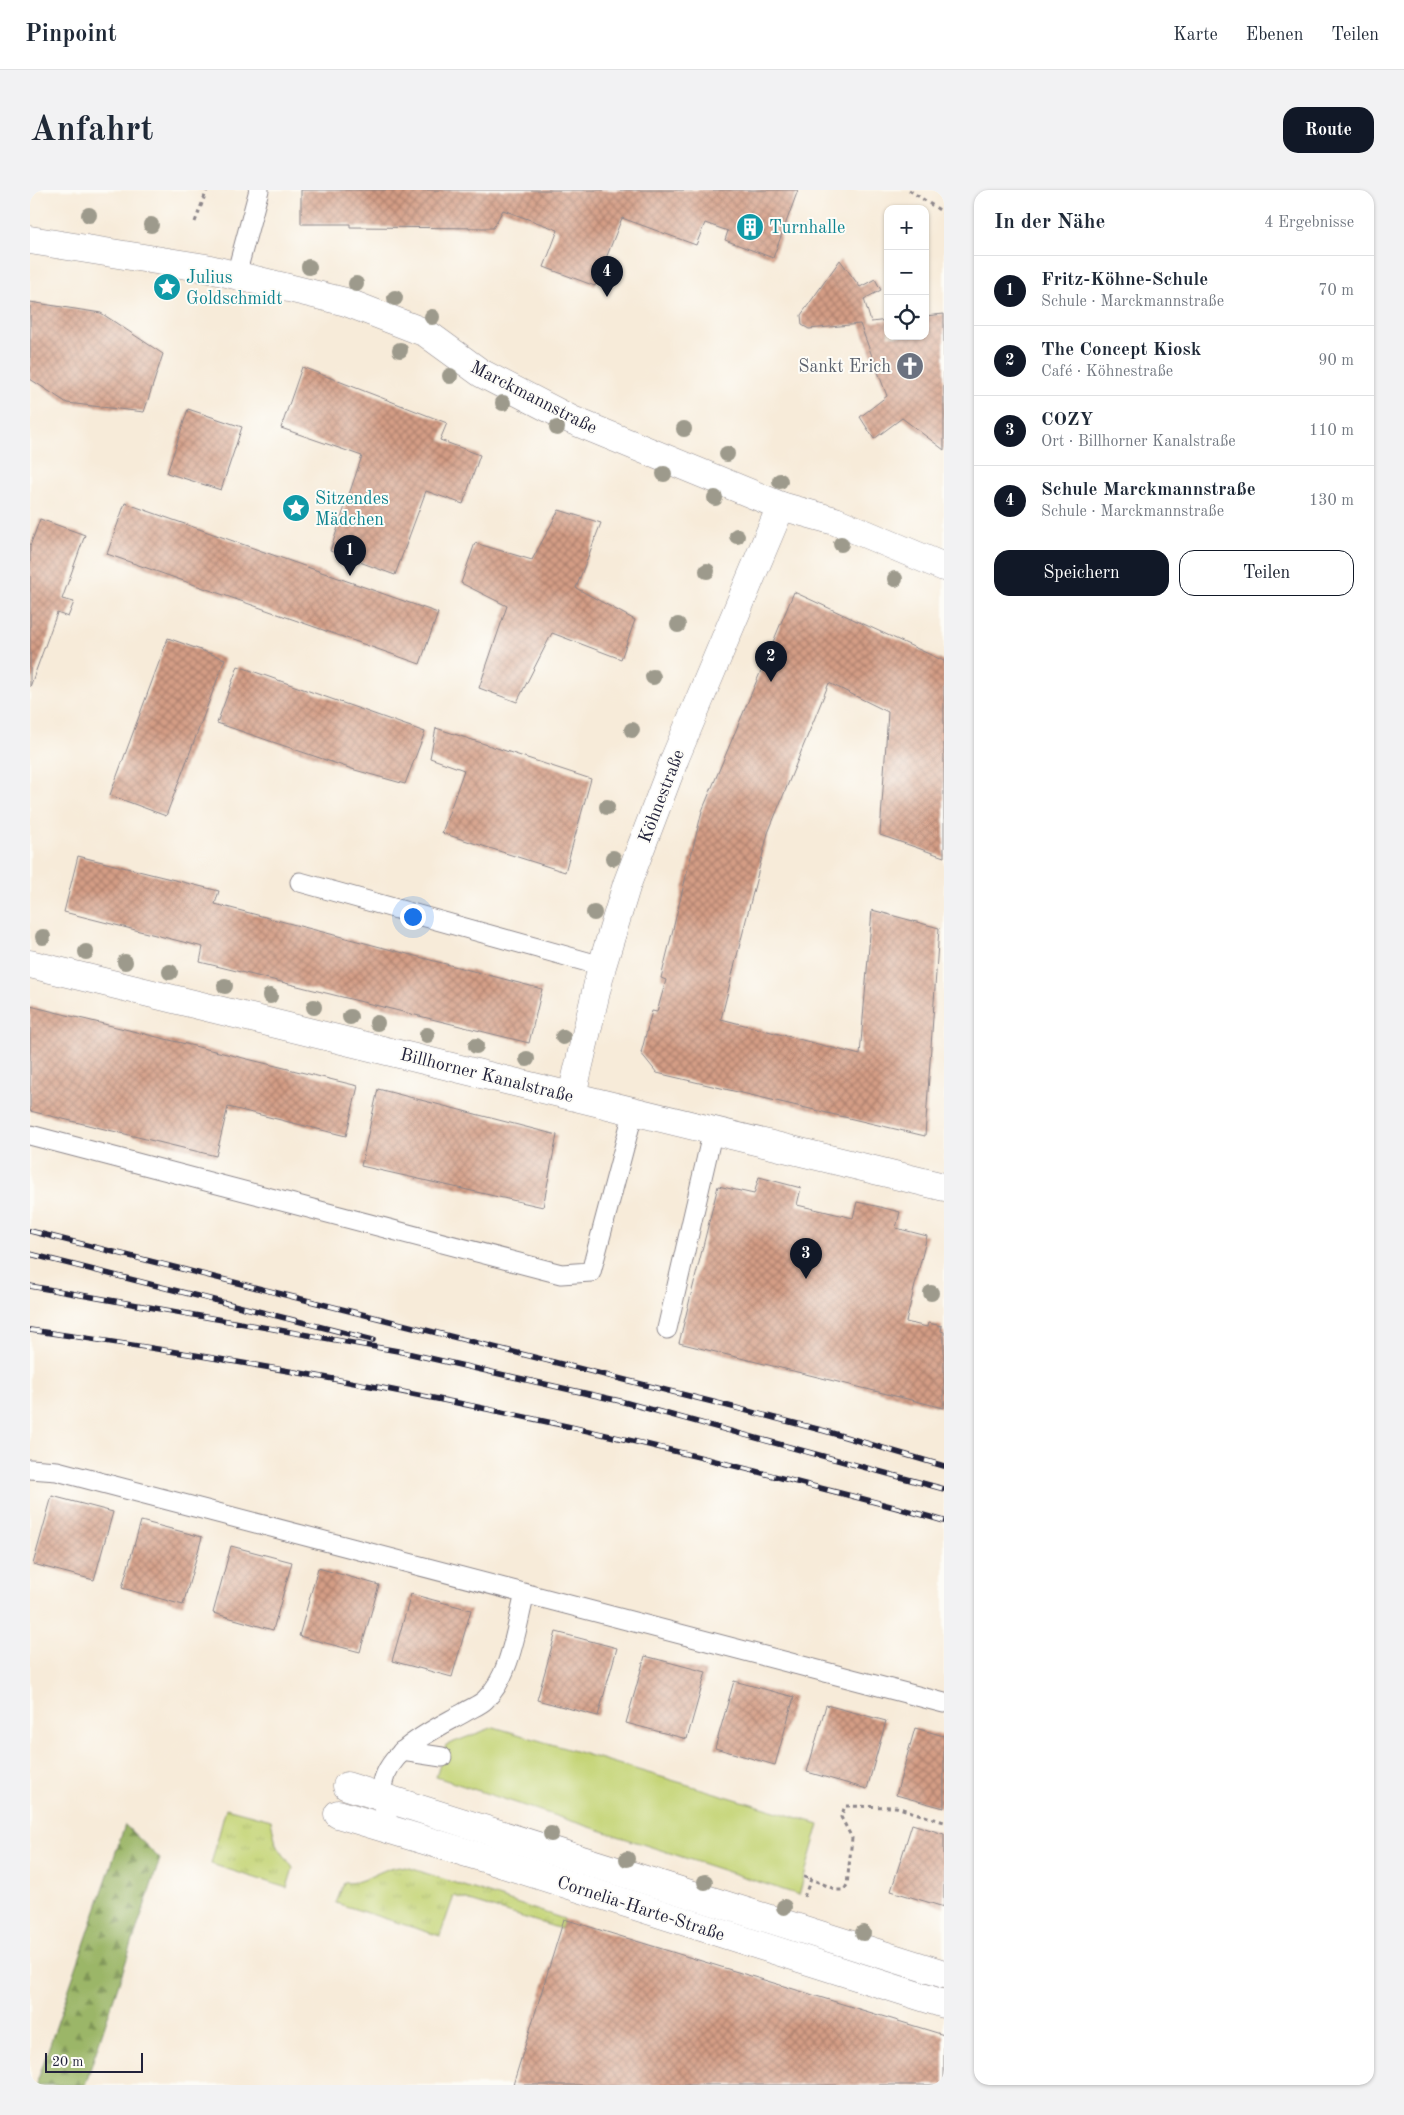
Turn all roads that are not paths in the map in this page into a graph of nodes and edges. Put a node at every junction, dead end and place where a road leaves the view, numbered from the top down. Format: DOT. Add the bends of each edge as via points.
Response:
graph roads {
  1 [pos="259,190"];
  2 [pos="30,240"];
  3 [pos="236,275"];
  4 [pos="781,506"];
  5 [pos="944,567"];
  6 [pos="300,882"];
  7 [pos="30,964"];
  8 [pos="602,966"];
  9 [pos="572,1095"];
  10 [pos="634,1110"];
  11 [pos="713,1130"];
  12 [pos="30,1135"];
  13 [pos="944,1187"];
  14 [pos="667,1329"];
  15 [pos="30,1468"];
  16 [pos="524,1594"];
  17 [pos="944,1703"];
  18 [pos="402,1751"];
  19 [pos="442,1757"];
  20 [pos="347,1786"];
  21 [pos="382,1797"];
  22 [pos="338,1814"];
  23 [pos="391,1830"];
  24 [pos="944,1974"];
  25 [pos="944,2004"];
  1 -- 3 [label="lane"];
  2 -- 3 [label="street, Marckmannstraße"];
  3 -- 4 [label="street, Marckmannstraße" via="346,302 426,334 481,373 572,420"];
  4 -- 5 [label="street, Marckmannstraße" via="834,521"];
  4 -- 8 [label="street, Köhnestraße" via="672,767 627,884"];
  6 -- 8 [label="lane"];
  7 -- 9 [label="street, Billhorner Kanalstraße"];
  8 -- 9 [label="street, Köhnestraße"];
  9 -- 10 [label="street, Billhorner Kanalstraße"];
  10 -- 11 [label="street, Billhorner Kanalstraße"];
  10 -- 12 [label="lane" via="591,1272 561,1274"];
  11 -- 13 [label="street, Billhorner Kanalstraße"];
  11 -- 14 [label="lane"];
  15 -- 16 [label="lane" via="58,1471"];
  16 -- 17 [label="lane"];
  16 -- 18 [label="lane" via="506,1668 499,1683 484,1700"];
  18 -- 19 [label="lane"];
  18 -- 21 [label="lane" via="384,1775"];
  20 -- 21 [label="street, Cornelia-Harte-Straße"];
  21 -- 23 [label="lane"];
  21 -- 24 [label="street, Cornelia-Harte-Straße"];
  22 -- 23 [label="street, Cornelia-Harte-Straße"];
  23 -- 25 [label="street, Cornelia-Harte-Straße"];
}
